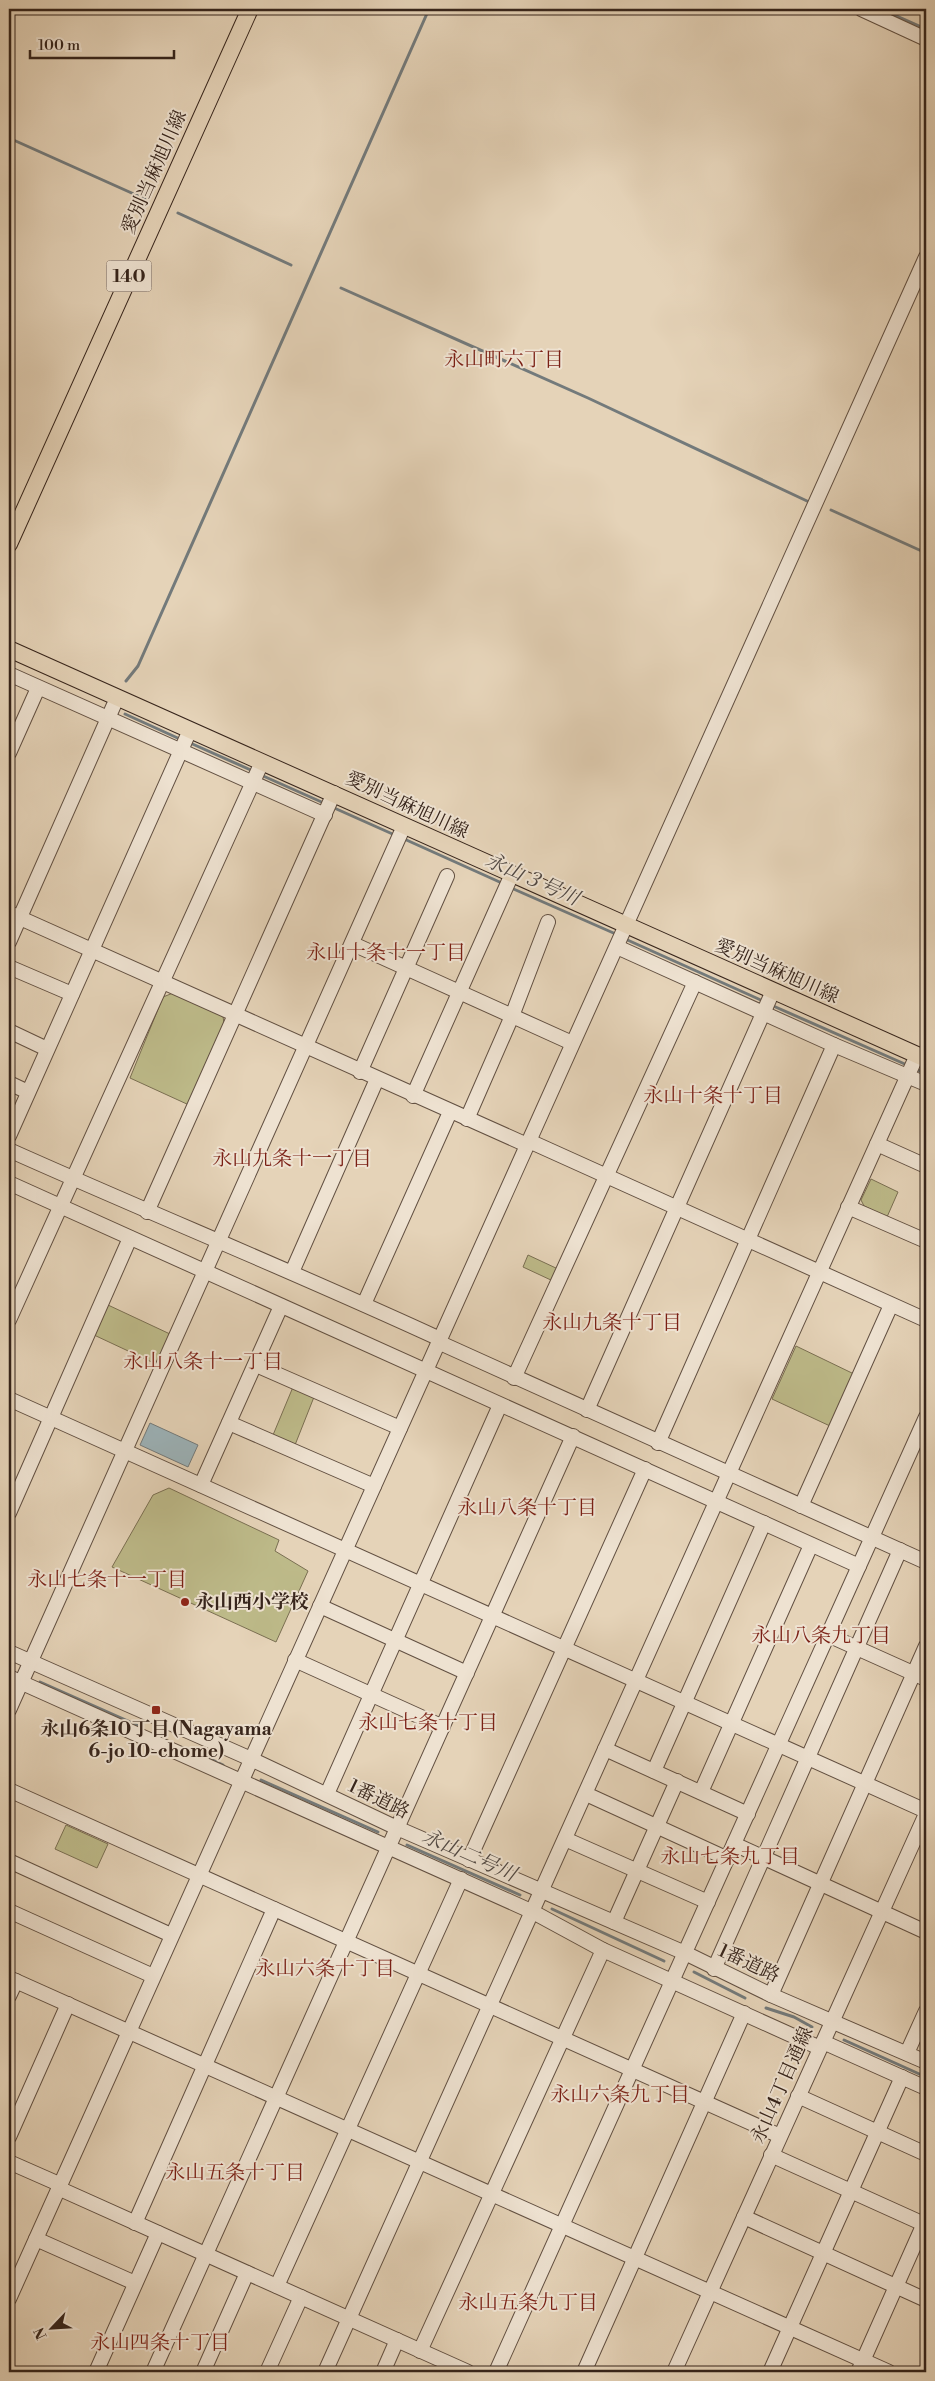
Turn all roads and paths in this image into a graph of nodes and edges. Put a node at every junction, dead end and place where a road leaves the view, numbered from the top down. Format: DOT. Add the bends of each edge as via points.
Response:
graph roads {
  1 [pos="250,9"];
  2 [pos="861,9"];
  3 [pos="926,39"];
  4 [pos="926,257"];
  5 [pos="9,544"];
  6 [pos="9,649"];
  7 [pos="9,674"];
  8 [pos="38,688"];
  9 [pos="117,698"];
  10 [pos="108,717"];
  11 [pos="186,740"];
  12 [pos="9,753"];
  13 [pos="257,773"];
  14 [pos="329,805"];
  15 [pos="401,833"];
  16 [pos="447,876"];
  17 [pos="508,882"];
  18 [pos="14,916"];
  19 [pos="548,922"];
  20 [pos="626,925"];
  21 [pos="9,942"];
  22 [pos="353,944"];
  23 [pos="617,947"];
  24 [pos="91,951"];
  25 [pos="9,967"];
  26 [pos="408,968"];
  27 [pos="162,982"];
  28 [pos="695,982"];
  29 [pos="459,992"];
  30 [pos="72,994"];
  31 [pos="768,1002"];
  32 [pos="234,1014"];
  33 [pos="512,1016"];
  34 [pos="9,1032"];
  35 [pos="572,1043"];
  36 [pos="834,1045"];
  37 [pos="306,1047"];
  38 [pos="47,1049"];
  39 [pos="915,1065"];
  40 [pos="360,1072"];
  41 [pos="377,1079"];
  42 [pos="9,1083"];
  43 [pos="926,1084"];
  44 [pos="28,1092"];
  45 [pos="413,1096"];
  46 [pos="450,1112"];
  47 [pos="466,1119"];
  48 [pos="9,1136"];
  49 [pos="528,1143"];
  50 [pos="877,1144"];
  51 [pos="9,1150"];
  52 [pos="926,1166"];
  53 [pos="606,1175"];
  54 [pos="74,1179"];
  55 [pos="9,1183"];
  56 [pos="60,1206"];
  57 [pos="848,1206"];
  58 [pos="676,1208"];
  59 [pos="147,1212"];
  60 [pos="130,1238"];
  61 [pos="748,1240"];
  62 [pos="219,1242"];
  63 [pos="926,1242"];
  64 [pos="205,1272"];
  65 [pos="292,1272"];
  66 [pos="820,1272"];
  67 [pos="364,1304"];
  68 [pos="891,1304"];
  69 [pos="281,1306"];
  70 [pos="9,1320"];
  71 [pos="926,1320"];
  72 [pos="439,1341"];
  73 [pos="256,1365"];
  74 [pos="426,1370"];
  75 [pos="514,1378"];
  76 [pos="9,1399"];
  77 [pos="500,1404"];
  78 [pos="587,1410"];
  79 [pos="50,1417"];
  80 [pos="926,1417"];
  81 [pos="229,1423"];
  82 [pos="400,1428"];
  83 [pos="574,1436"];
  84 [pos="658,1443"];
  85 [pos="124,1450"];
  86 [pos="645,1469"];
  87 [pos="729,1474"];
  88 [pos="201,1484"];
  89 [pos="374,1486"];
  90 [pos="717,1501"];
  91 [pos="801,1506"];
  92 [pos="9,1513"];
  93 [pos="764,1523"];
  94 [pos="873,1537"];
  95 [pos="811,1545"];
  96 [pos="346,1550"];
  97 [pos="900,1550"];
  98 [pos="926,1562"];
  99 [pos="859,1566"];
  100 [pos="421,1585"];
  101 [pos="320,1606"];
  102 [pos="491,1616"];
  103 [pos="828,1635"];
  104 [pos="396,1641"];
  105 [pos="926,1646"];
  106 [pos="857,1647"];
  107 [pos="565,1648"];
  108 [pos="9,1652"];
  109 [pos="295,1660"];
  110 [pos="30,1661"];
  111 [pos="467,1673"];
  112 [pos="920,1676"];
  113 [pos="15,1680"];
  114 [pos="636,1681"];
  115 [pos="372,1694"];
  116 [pos="684,1702"];
  117 [pos="9,1710"];
  118 [pos="730,1723"];
  119 [pos="443,1727"];
  120 [pos="779,1745"];
  121 [pos="605,1750"];
  122 [pos="807,1757"];
  123 [pos="251,1759"];
  124 [pos="654,1771"];
  125 [pos="240,1781"];
  126 [pos="677,1782"];
  127 [pos="866,1783"];
  128 [pos="9,1790"];
  129 [pos="701,1792"];
  130 [pos="327,1794"];
  131 [pos="586,1794"];
  132 [pos="926,1812"];
  133 [pos="748,1814"];
  134 [pos="656,1826"];
  135 [pos="396,1828"];
  136 [pos="565,1838"];
  137 [pos="734,1844"];
  138 [pos="389,1848"];
  139 [pos="762,1858"];
  140 [pos="728,1859"];
  141 [pos="469,1860"];
  142 [pos="9,1861"];
  143 [pos="637,1870"];
  144 [pos="199,1875"];
  145 [pos="461,1879"];
  146 [pos="820,1884"];
  147 [pos="542,1891"];
  148 [pos="708,1902"];
  149 [pos="274,1909"];
  150 [pos="9,1911"];
  151 [pos="881,1911"];
  152 [pos="533,1912"];
  153 [pos="614,1922"];
  154 [pos="926,1932"];
  155 [pos="171,1935"];
  156 [pos="347,1942"];
  157 [pos="602,1950"];
  158 [pos="685,1953"];
  159 [pos="714,1969"];
  160 [pos="419,1974"];
  161 [pos="153,1976"];
  162 [pos="12,1979"];
  163 [pos="674,1980"];
  164 [pos="771,1995"];
  165 [pos="9,1996"];
  166 [pos="68,2004"];
  167 [pos="490,2005"];
  168 [pos="926,2011"];
  169 [pos="744,2013"];
  170 [pos="832,2020"];
  171 [pos="128,2031"];
  172 [pos="562,2038"];
  173 [pos="822,2045"];
  174 [pos="907,2053"];
  175 [pos="926,2062"];
  176 [pos="205,2066"];
  177 [pos="633,2070"];
  178 [pos="902,2077"];
  179 [pos="926,2088"];
  180 [pos="798,2096"];
  181 [pos="276,2098"];
  182 [pos="704,2102"];
  183 [pos="348,2130"];
  184 [pos="877,2132"];
  185 [pos="780,2136"];
  186 [pos="9,2137"];
  187 [pos="926,2154"];
  188 [pos="771,2155"];
  189 [pos="9,2162"];
  190 [pos="419,2162"];
  191 [pos="59,2186"];
  192 [pos="850,2191"];
  193 [pos="492,2194"];
  194 [pos="744,2217"];
  195 [pos="135,2223"];
  196 [pos="926,2223"];
  197 [pos="563,2226"];
  198 [pos="158,2233"];
  199 [pos="36,2240"];
  200 [pos="823,2253"];
  201 [pos="206,2255"];
  202 [pos="635,2258"];
  203 [pos="247,2273"];
  204 [pos="135,2283"];
  205 [pos="277,2286"];
  206 [pos="897,2286"];
  207 [pos="710,2292"];
  208 [pos="301,2297"];
  209 [pos="9,2300"];
  210 [pos="926,2300"];
  211 [pos="349,2319"];
  212 [pos="790,2328"];
  213 [pos="397,2340"];
  214 [pos="420,2351"];
  215 [pos="861,2366"];
  216 [pos="442,2367"];
  217 [pos="96,2372"];
  218 [pos="153,2372"];
  219 [pos="203,2372"];
  220 [pos="267,2372"];
  221 [pos="326,2372"];
  222 [pos="383,2372"];
  223 [pos="468,2372"];
  224 [pos="496,2372"];
  225 [pos="584,2372"];
  226 [pos="674,2372"];
  227 [pos="770,2372"];
  228 [pos="889,2372"];
  1 -- 5 [label="main road, 愛別当麻旭川線 / 140"];
  2 -- 3 [label="street"];
  4 -- 20 [label="street"];
  6 -- 9 [label="main road, 愛別当麻旭川線"];
  7 -- 8 [label="street"];
  8 -- 10 [label="street"];
  8 -- 12 [label="street"];
  9 -- 10 [label="street"];
  9 -- 11 [label="main road, 愛別当麻旭川線"];
  10 -- 11 [label="street"];
  10 -- 18 [label="street"];
  11 -- 13 [label="main road, 愛別当麻旭川線"];
  11 -- 13 [label="street"];
  11 -- 24 [label="street"];
  13 -- 14 [label="main road, 愛別当麻旭川線"];
  13 -- 14 [label="street"];
  13 -- 27 [label="street"];
  14 -- 15 [label="main road, 愛別当麻旭川線"];
  14 -- 32 [label="street"];
  15 -- 17 [label="main road, 愛別当麻旭川線"];
  15 -- 22 [label="street"];
  16 -- 26 [label="street"];
  17 -- 20 [label="main road, 愛別当麻旭川線"];
  17 -- 29 [label="street"];
  18 -- 21 [label="street"];
  18 -- 24 [label="street"];
  19 -- 33 [label="street"];
  20 -- 23 [label="street"];
  20 -- 31 [label="main road, 愛別当麻旭川線"];
  22 -- 26 [label="street"];
  22 -- 37 [label="street"];
  23 -- 28 [label="street"];
  23 -- 35 [label="street"];
  24 -- 27 [label="street"];
  24 -- 30 [label="street"];
  25 -- 30 [label="street"];
  26 -- 29 [label="street"];
  26 -- 40 [label="street"];
  27 -- 32 [label="street"];
  27 -- 54 [label="street"];
  28 -- 31 [label="street"];
  28 -- 53 [label="street"];
  29 -- 33 [label="street"];
  29 -- 45 [label="street"];
  30 -- 38 [label="street"];
  31 -- 36 [label="street"];
  31 -- 39 [label="main road, 愛別当麻旭川線"];
  31 -- 58 [label="street"];
  32 -- 37 [label="street"];
  32 -- 59 [label="street"];
  33 -- 35 [label="street"];
  33 -- 47 [label="street"];
  34 -- 38 [label="street"];
  35 -- 49 [label="street"];
  36 -- 39 [label="street"];
  36 -- 61 [label="street"];
  37 -- 40 [label="street"];
  37 -- 62 [label="street"];
  38 -- 44 [label="street"];
  39 -- 43 [label="street"];
  39 -- 50 [label="street"];
  40 -- 41 [label="street"];
  41 -- 45 [label="street"];
  41 -- 65 [label="street"];
  42 -- 44 [label="street"];
  44 -- 48 [label="street"];
  45 -- 46 [label="street"];
  46 -- 47 [label="street"];
  46 -- 67 [label="street"];
  47 -- 49 [label="street"];
  49 -- 53 [label="street"];
  49 -- 72 [label="street"];
  50 -- 52 [label="street"];
  50 -- 57 [label="street"];
  51 -- 54 [label="street"];
  53 -- 58 [label="street"];
  53 -- 75 [label="street"];
  54 -- 56 [label="street"];
  54 -- 59 [label="street"];
  55 -- 56 [label="street"];
  56 -- 60 [label="street"];
  56 -- 70 [label="street"];
  57 -- 63 [label="street"];
  57 -- 66 [label="street"];
  58 -- 61 [label="street"];
  58 -- 78 [label="street"];
  59 -- 62 [label="street"];
  60 -- 64 [label="street"];
  60 -- 79 [label="street"];
  61 -- 66 [label="street"];
  61 -- 84 [label="street"];
  62 -- 64 [label="street"];
  62 -- 65 [label="street"];
  64 -- 69 [label="street"];
  64 -- 85 [label="street"];
  65 -- 67 [label="street"];
  66 -- 68 [label="street"];
  66 -- 87 [label="street"];
  67 -- 72 [label="street"];
  68 -- 71 [label="street"];
  68 -- 91 [label="street"];
  69 -- 73 [label="street"];
  69 -- 74 [label="street"];
  72 -- 74 [label="street"];
  72 -- 75 [label="street"];
  73 -- 81 [label="street"];
  73 -- 82 [label="street"];
  74 -- 77 [label="street"];
  74 -- 82 [label="street"];
  75 -- 78 [label="street"];
  76 -- 79 [label="street"];
  77 -- 83 [label="street"];
  77 -- 100 [label="street"];
  78 -- 84 [label="street"];
  79 -- 85 [label="street"];
  79 -- 92 [label="street"];
  80 -- 94 [label="street"];
  81 -- 88 [label="street"];
  81 -- 89 [label="street"];
  82 -- 89 [label="street"];
  83 -- 86 [label="street"];
  83 -- 102 [label="street"];
  84 -- 87 [label="street"];
  85 -- 88 [label="street"];
  85 -- 110 [label="street"];
  86 -- 90 [label="street"];
  86 -- 107 [label="street"];
  87 -- 90 [label="street"];
  87 -- 91 [label="street"];
  88 -- 96 [label="street"];
  89 -- 96 [label="street"];
  90 -- 93 [label="street"];
  90 -- 114 [label="street"];
  91 -- 94 [label="street"];
  93 -- 95 [label="street"];
  93 -- 116 [label="street"];
  94 -- 97 [label="street"];
  94 -- 99 [label="street"];
  95 -- 99 [label="street"];
  95 -- 118 [label="street"];
  96 -- 100 [label="street"];
  96 -- 101 [label="street"];
  97 -- 98 [label="street"];
  97 -- 106 [label="street"];
  99 -- 103 [label="street"];
  100 -- 102 [label="street"];
  100 -- 104 [label="street"];
  101 -- 104 [label="street"];
  101 -- 109 [label="street"];
  102 -- 107 [label="street"];
  102 -- 111 [label="street"];
  103 -- 106 [label="street"];
  103 -- 120 [label="street"];
  104 -- 111 [label="street"];
  104 -- 115 [label="street"];
  105 -- 112 [label="street"];
  106 -- 112 [label="street"];
  106 -- 122 [label="street"];
  107 -- 114 [label="street"];
  107 -- 141 [label="street"];
  108 -- 110 [label="street, 1番道路"];
  109 -- 115 [label="street"];
  109 -- 123 [label="street"];
  110 -- 113 [label="street"];
  110 -- 123 [label="street, 1番道路"];
  111 -- 119 [label="street"];
  112 -- 127 [label="street"];
  113 -- 117 [label="street"];
  113 -- 125 [label="street"];
  114 -- 116 [label="street"];
  114 -- 121 [label="street"];
  115 -- 119 [label="street"];
  115 -- 130 [label="street"];
  116 -- 118 [label="street"];
  116 -- 124 [label="street"];
  118 -- 120 [label="street"];
  118 -- 129 [label="street"];
  119 -- 135 [label="street"];
  120 -- 122 [label="street"];
  120 -- 133 [label="street"];
  121 -- 124 [label="street"];
  121 -- 131 [label="street"];
  122 -- 127 [label="street"];
  122 -- 139 [label="street"];
  123 -- 125 [label="street"];
  123 -- 130 [label="street, 1番道路"];
  124 -- 126 [label="street"];
  125 -- 138 [label="street"];
  125 -- 144 [label="street"];
  126 -- 129 [label="street"];
  126 -- 134 [label="street"];
  127 -- 132 [label="street"];
  127 -- 146 [label="street"];
  128 -- 144 [label="street"];
  129 -- 133 [label="street"];
  130 -- 135 [label="street, 1番道路"];
  131 -- 134 [label="street"];
  131 -- 136 [label="street"];
  132 -- 151 [label="street, 永山4丁目通線"];
  133 -- 137 [label="street"];
  134 -- 140 [label="street"];
  134 -- 143 [label="street"];
  135 -- 138 [label="street"];
  135 -- 141 [label="street, 1番道路"];
  136 -- 143 [label="street"];
  136 -- 147 [label="street"];
  137 -- 139 [label="street"];
  137 -- 140 [label="street"];
  138 -- 145 [label="street"];
  138 -- 156 [label="street"];
  139 -- 146 [label="street"];
  139 -- 159 [label="street"];
  140 -- 148 [label="street"];
  141 -- 147 [label="street, 1番道路"];
  142 -- 155 [label="street"];
  143 -- 148 [label="street"];
  143 -- 153 [label="street"];
  144 -- 149 [label="street"];
  144 -- 155 [label="street"];
  145 -- 152 [label="street"];
  145 -- 160 [label="street"];
  146 -- 151 [label="street"];
  146 -- 164 [label="street"];
  147 -- 152 [label="street"];
  147 -- 153 [label="street, 1番道路"];
  148 -- 158 [label="street"];
  149 -- 156 [label="street"];
  149 -- 176 [label="street"];
  150 -- 161 [label="street"];
  151 -- 154 [label="street"];
  151 -- 170 [label="street, 永山4丁目通線"];
  152 -- 157 [label="street"];
  152 -- 167 [label="street"];
  153 -- 158 [label="street, 1番道路"];
  155 -- 161 [label="street"];
  156 -- 160 [label="street"];
  156 -- 181 [label="street"];
  157 -- 163 [label="street"];
  157 -- 172 [label="street"];
  158 -- 159 [label="street, 1番道路"];
  158 -- 163 [label="street"];
  159 -- 164 [label="street, 1番道路"];
  160 -- 167 [label="street"];
  160 -- 183 [label="street"];
  161 -- 171 [label="street"];
  162 -- 165 [label="street"];
  162 -- 166 [label="street"];
  163 -- 169 [label="street"];
  163 -- 177 [label="street"];
  164 -- 170 [label="street, 1番道路"];
  166 -- 171 [label="street"];
  166 -- 186 [label="street"];
  167 -- 172 [label="street"];
  167 -- 190 [label="street"];
  168 -- 174 [label="street"];
  169 -- 173 [label="street"];
  169 -- 182 [label="street"];
  170 -- 173 [label="street, 永山4丁目通線"];
  170 -- 174 [label="street, 1番道路"];
  171 -- 176 [label="street"];
  171 -- 191 [label="street"];
  172 -- 177 [label="street"];
  172 -- 193 [label="street"];
  173 -- 178 [label="street"];
  173 -- 180 [label="street, 永山4丁目通線"];
  174 -- 175 [label="street, 1番道路"];
  176 -- 181 [label="street"];
  176 -- 195 [label="street"];
  177 -- 182 [label="street"];
  177 -- 197 [label="street"];
  178 -- 179 [label="street"];
  178 -- 184 [label="street"];
  180 -- 184 [label="street"];
  180 -- 185 [label="street, 永山4丁目通線"];
  181 -- 183 [label="street"];
  181 -- 201 [label="street"];
  182 -- 185 [label="street"];
  182 -- 202 [label="street"];
  183 -- 190 [label="street"];
  183 -- 205 [label="street"];
  184 -- 187 [label="street"];
  184 -- 192 [label="street"];
  185 -- 188 [label="street, 永山4丁目通線"];
  188 -- 192 [label="street"];
  188 -- 194 [label="street, 永山4丁目通線"];
  189 -- 191 [label="street"];
  190 -- 193 [label="street"];
  190 -- 211 [label="street"];
  191 -- 195 [label="street"];
  191 -- 199 [label="street"];
  192 -- 196 [label="street"];
  192 -- 200 [label="street"];
  193 -- 197 [label="street"];
  193 -- 214 [label="street"];
  194 -- 200 [label="street"];
  194 -- 207 [label="street, 永山4丁目通線"];
  195 -- 198 [label="street"];
  196 -- 206 [label="street"];
  197 -- 202 [label="street"];
  197 -- 224 [label="street"];
  198 -- 201 [label="street"];
  198 -- 204 [label="street"];
  199 -- 204 [label="street"];
  199 -- 209 [label="street"];
  200 -- 206 [label="street"];
  200 -- 212 [label="street"];
  201 -- 203 [label="street"];
  201 -- 218 [label="street"];
  202 -- 207 [label="street"];
  202 -- 225 [label="street"];
  203 -- 205 [label="street"];
  203 -- 219 [label="street"];
  204 -- 217 [label="street"];
  205 -- 208 [label="street"];
  206 -- 210 [label="street"];
  206 -- 215 [label="street"];
  207 -- 212 [label="street"];
  207 -- 226 [label="street, 永山4丁目通線"];
  208 -- 211 [label="street"];
  208 -- 220 [label="street"];
  211 -- 213 [label="street"];
  211 -- 221 [label="street"];
  212 -- 215 [label="street"];
  212 -- 227 [label="street"];
  213 -- 214 [label="street"];
  213 -- 222 [label="street"];
  214 -- 216 [label="street"];
  215 -- 228 [label="street"];
  216 -- 223 [label="street"];
}
